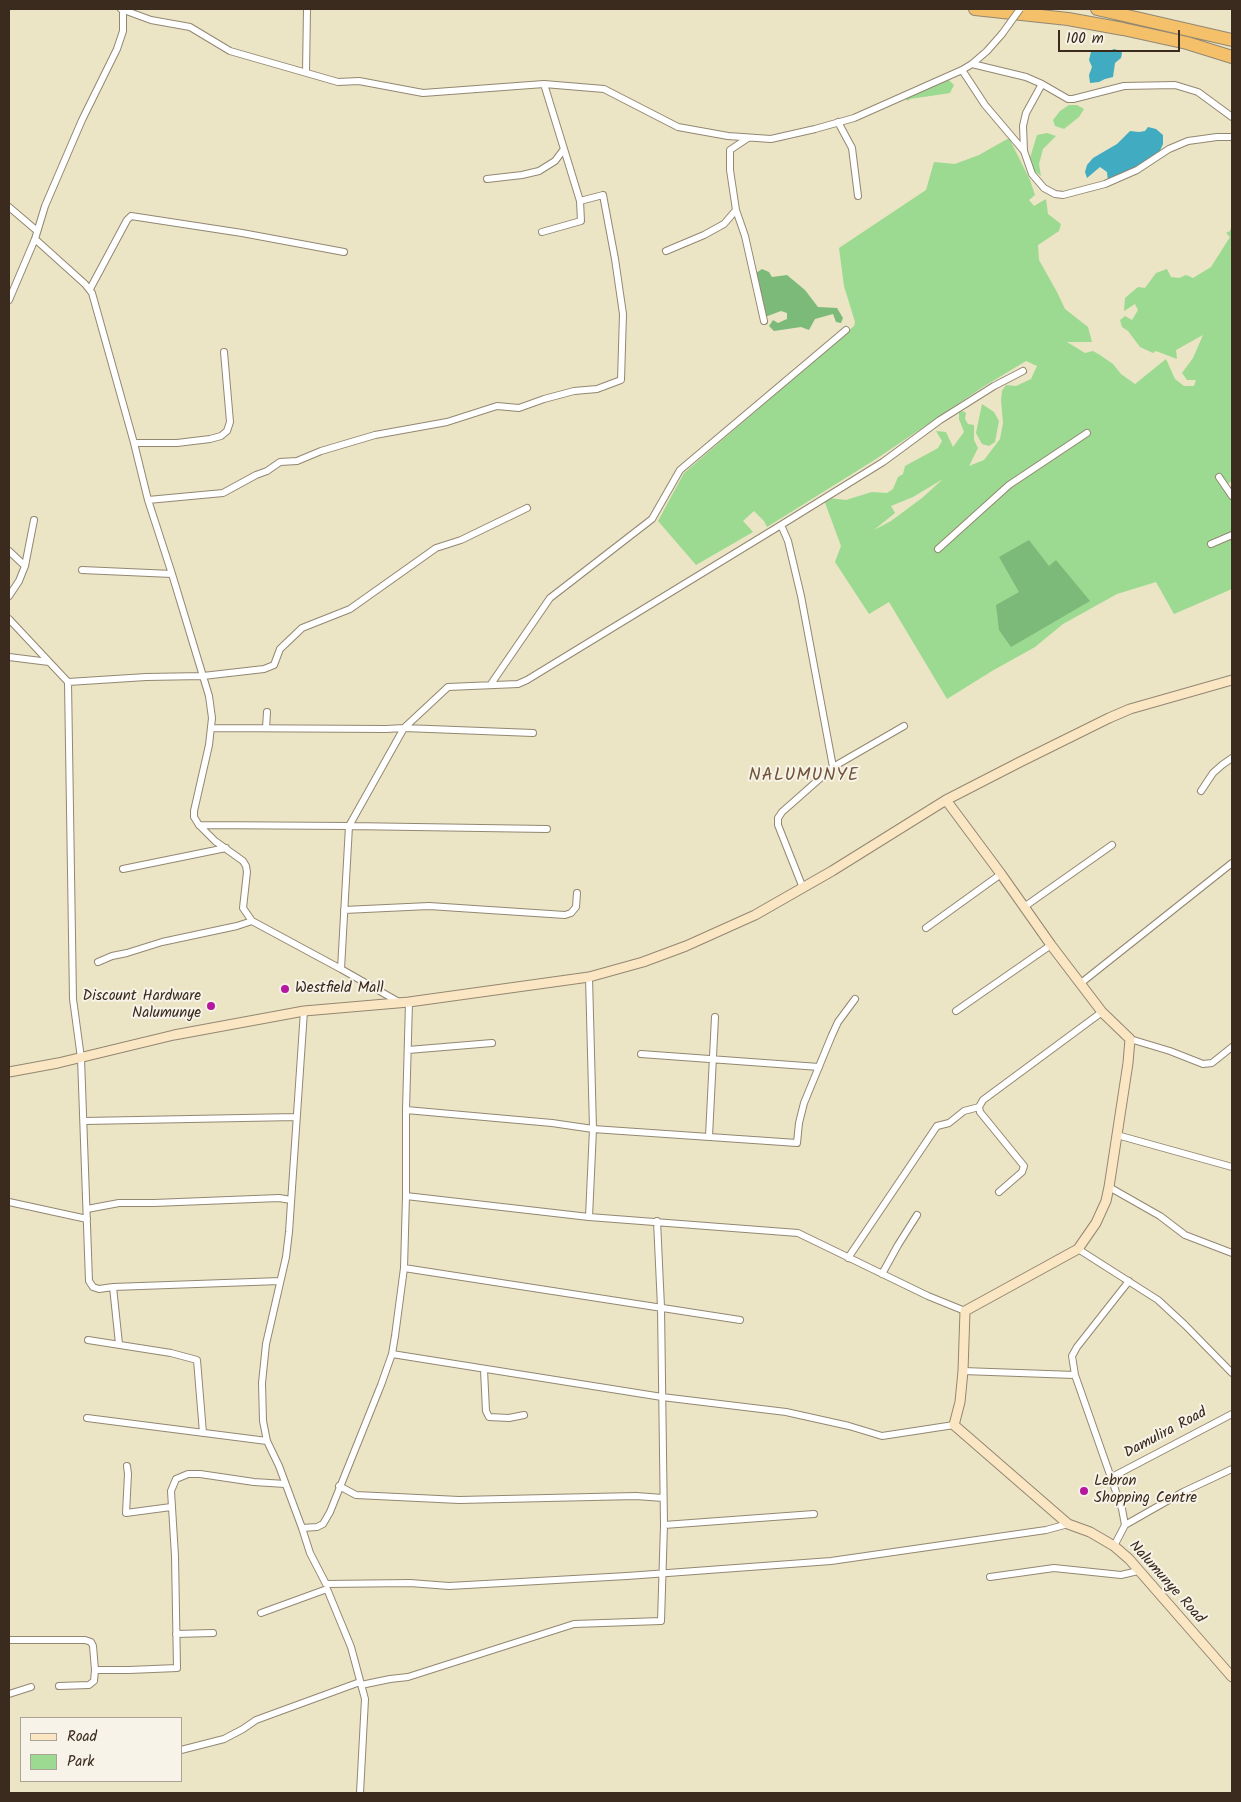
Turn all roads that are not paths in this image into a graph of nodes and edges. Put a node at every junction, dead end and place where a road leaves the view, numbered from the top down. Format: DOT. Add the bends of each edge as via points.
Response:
graph roads {
  1 [pos="307,9"];
  2 [pos="974,9"];
  3 [pos="1020,9"];
  4 [pos="1097,9"];
  5 [pos="122,10"];
  6 [pos="1232,40"];
  7 [pos="1232,57"];
  8 [pos="972,64"];
  9 [pos="962,70"];
  10 [pos="306,72"];
  11 [pos="544,84"];
  12 [pos="1042,84"];
  13 [pos="1232,117"];
  14 [pos="838,122"];
  15 [pos="748,138"];
  16 [pos="1232,138"];
  17 [pos="564,149"];
  18 [pos="1024,151"];
  19 [pos="487,179"];
  20 [pos="858,196"];
  21 [pos="580,201"];
  22 [pos="9,207"];
  23 [pos="736,210"];
  24 [pos="36,230"];
  25 [pos="542,232"];
  26 [pos="35,239"];
  27 [pos="666,251"];
  28 [pos="344,252"];
  29 [pos="90,289"];
  30 [pos="9,300"];
  31 [pos="764,321"];
  32 [pos="846,330"];
  33 [pos="224,352"];
  34 [pos="1023,371"];
  35 [pos="1087,433"];
  36 [pos="134,443"];
  37 [pos="1219,477"];
  38 [pos="1232,496"];
  39 [pos="148,500"];
  40 [pos="527,508"];
  41 [pos="34,520"];
  42 [pos="781,525"];
  43 [pos="1232,536"];
  44 [pos="1211,544"];
  45 [pos="938,549"];
  46 [pos="9,551"];
  47 [pos="25,566"];
  48 [pos="82,570"];
  49 [pos="172,574"];
  50 [pos="9,596"];
  51 [pos="9,619"];
  52 [pos="9,657"];
  53 [pos="49,662"];
  54 [pos="202,676"];
  55 [pos="1232,680"];
  56 [pos="68,682"];
  57 [pos="491,684"];
  58 [pos="267,712"];
  59 [pos="904,726"];
  60 [pos="211,728"];
  61 [pos="266,728"];
  62 [pos="404,728"];
  63 [pos="533,733"];
  64 [pos="1232,758"];
  65 [pos="833,767"];
  66 [pos="1201,791"];
  67 [pos="946,800"];
  68 [pos="199,826"];
  69 [pos="348,826"];
  70 [pos="547,829"];
  71 [pos="1112,845"];
  72 [pos="226,848"];
  73 [pos="1232,863"];
  74 [pos="123,869"];
  75 [pos="1000,874"];
  76 [pos="803,888"];
  77 [pos="577,893"];
  78 [pos="1024,907"];
  79 [pos="344,910"];
  80 [pos="252,921"];
  81 [pos="926,928"];
  82 [pos="1051,945"];
  83 [pos="98,962"];
  84 [pos="341,968"];
  85 [pos="589,977"];
  86 [pos="1081,982"];
  87 [pos="855,999"];
  88 [pos="404,1002"];
  89 [pos="304,1011"];
  90 [pos="956,1011"];
  91 [pos="1102,1012"];
  92 [pos="715,1017"];
  93 [pos="1130,1039"];
  94 [pos="492,1043"];
  95 [pos="1232,1047"];
  96 [pos="408,1050"];
  97 [pos="641,1054"];
  98 [pos="81,1058"];
  99 [pos="714,1058"];
  100 [pos="819,1067"];
  101 [pos="9,1072"];
  102 [pos="979,1107"];
  103 [pos="406,1110"];
  104 [pos="296,1117"];
  105 [pos="84,1121"];
  106 [pos="593,1129"];
  107 [pos="1117,1135"];
  108 [pos="709,1136"];
  109 [pos="1232,1167"];
  110 [pos="1109,1187"];
  111 [pos="999,1192"];
  112 [pos="406,1196"];
  113 [pos="291,1200"];
  114 [pos="9,1202"];
  115 [pos="87,1209"];
  116 [pos="917,1215"];
  117 [pos="589,1217"];
  118 [pos="87,1219"];
  119 [pos="657,1221"];
  120 [pos="1078,1249"];
  121 [pos="1232,1253"];
  122 [pos="848,1258"];
  123 [pos="404,1268"];
  124 [pos="882,1274"];
  125 [pos="280,1281"];
  126 [pos="1129,1281"];
  127 [pos="113,1288"];
  128 [pos="661,1307"];
  129 [pos="965,1311"];
  130 [pos="740,1320"];
  131 [pos="88,1340"];
  132 [pos="120,1344"];
  133 [pos="392,1354"];
  134 [pos="484,1370"];
  135 [pos="964,1371"];
  136 [pos="1232,1373"];
  137 [pos="1075,1374"];
  138 [pos="662,1397"];
  139 [pos="1232,1414"];
  140 [pos="524,1415"];
  141 [pos="87,1418"];
  142 [pos="954,1425"];
  143 [pos="203,1433"];
  144 [pos="267,1441"];
  145 [pos="127,1466"];
  146 [pos="1232,1469"];
  147 [pos="1112,1477"];
  148 [pos="285,1484"];
  149 [pos="339,1486"];
  150 [pos="663,1498"];
  151 [pos="171,1507"];
  152 [pos="814,1514"];
  153 [pos="1068,1524"];
  154 [pos="664,1525"];
  155 [pos="1125,1525"];
  156 [pos="302,1528"];
  157 [pos="1114,1546"];
  158 [pos="1138,1571"];
  159 [pos="662,1573"];
  160 [pos="990,1577"];
  161 [pos="261,1613"];
  162 [pos="213,1633"];
  163 [pos="176,1634"];
  164 [pos="9,1640"];
  165 [pos="95,1670"];
  166 [pos="1232,1678"];
  167 [pos="361,1684"];
  168 [pos="59,1686"];
  169 [pos="31,1687"];
  170 [pos="9,1694"];
  171 [pos="182,1750"];
  172 [pos="360,1793"];
  1 -- 10 [label="street"];
  2 -- 7 [label="highway" via="1068,19 1187,43"];
  3 -- 8 [label="street, bridge" via="1002,34"];
  4 -- 6 [label="highway"];
  5 -- 10 [label="street" via="151,20 190,27 230,51"];
  5 -- 24 [label="street" via="123,31 117,49 82,120"];
  8 -- 9 [label="street"];
  8 -- 12 [label="street"];
  9 -- 14 [label="street"];
  9 -- 18 [label="street" via="985,105"];
  10 -- 11 [label="street" via="338,82 359,81 423,93"];
  11 -- 15 [label="street" via="604,89 678,127"];
  11 -- 17 [label="street"];
  12 -- 13 [label="street" via="1073,99 1124,86 1175,84 1198,92"];
  12 -- 18 [label="street" via="1024,118"];
  14 -- 15 [label="street" via="771,139"];
  14 -- 20 [label="street" via="852,148"];
  15 -- 23 [label="street" via="730,150"];
  16 -- 18 [label="street" via="1188,141 1118,179 1063,195 1044,188 1032,174"];
  17 -- 19 [label="street" via="555,161 540,171"];
  17 -- 21 [label="street"];
  21 -- 25 [label="street" via="581,221"];
  21 -- 39 [label="street" via="603,196 623,314 621,380 519,408 497,406 447,422 375,435 297,461 280,462 223,494"];
  22 -- 24 [label="street"];
  23 -- 27 [label="street" via="724,224"];
  23 -- 31 [label="street"];
  24 -- 26 [label="street"];
  26 -- 29 [label="street"];
  26 -- 30 [label="street"];
  28 -- 29 [label="street" via="131,216"];
  29 -- 36 [label="street"];
  32 -- 57 [label="street" via="680,470 652,519 550,598"];
  33 -- 36 [label="street" via="230,422 227,431 210,439"];
  34 -- 42 [label="street" via="940,420 883,462"];
  35 -- 45 [label="street" via="1009,484"];
  36 -- 39 [label="street"];
  37 -- 38 [label="street"];
  39 -- 49 [label="street"];
  40 -- 54 [label="street" via="461,540 436,548 350,609 302,628 280,649 274,665"];
  41 -- 47 [label="street"];
  42 -- 57 [label="street" via="527,680 518,684"];
  42 -- 65 [label="street" via="801,596"];
  43 -- 44 [label="street"];
  46 -- 47 [label="street"];
  47 -- 50 [label="street"];
  48 -- 49 [label="street"];
  49 -- 54 [label="street"];
  51 -- 53 [label="street"];
  52 -- 53 [label="street"];
  53 -- 56 [label="street"];
  54 -- 56 [label="street"];
  54 -- 60 [label="street" via="211,708"];
  55 -- 67 [label="street" via="1130,709"];
  56 -- 98 [label="street" via="73,999"];
  57 -- 62 [label="street" via="448,687"];
  58 -- 61 [label="street"];
  59 -- 65 [label="street"];
  60 -- 61 [label="street"];
  60 -- 68 [label="street" via="194,811"];
  61 -- 62 [label="street"];
  62 -- 63 [label="street"];
  62 -- 69 [label="street"];
  64 -- 66 [label="street" via="1213,773"];
  65 -- 76 [label="street" via="778,818"];
  67 -- 75 [label="street"];
  67 -- 76 [label="street"];
  68 -- 69 [label="street"];
  68 -- 72 [label="street"];
  69 -- 70 [label="street"];
  69 -- 79 [label="street"];
  71 -- 78 [label="street"];
  72 -- 74 [label="street"];
  72 -- 80 [label="street" via="246,866 243,908"];
  73 -- 86 [label="street"];
  75 -- 78 [label="street"];
  75 -- 81 [label="street"];
  76 -- 85 [label="street" via="755,915 686,946"];
  77 -- 79 [label="street" via="576,906 565,915 429,906"];
  78 -- 82 [label="street"];
  79 -- 84 [label="street"];
  80 -- 83 [label="street" via="162,942"];
  80 -- 84 [label="street"];
  82 -- 86 [label="street"];
  82 -- 90 [label="street"];
  84 -- 88 [label="street"];
  85 -- 88 [label="street"];
  85 -- 106 [label="street"];
  86 -- 91 [label="street"];
  87 -- 100 [label="street" via="838,1022"];
  88 -- 89 [label="street"];
  88 -- 96 [label="street"];
  89 -- 98 [label="street" via="174,1035"];
  89 -- 104 [label="street"];
  91 -- 93 [label="street"];
  91 -- 102 [label="street" via="983,1100"];
  92 -- 99 [label="street"];
  93 -- 95 [label="street" via="1203,1064 1212,1063"];
  93 -- 107 [label="street"];
  94 -- 96 [label="street"];
  96 -- 103 [label="street"];
  97 -- 99 [label="street"];
  98 -- 101 [label="street"];
  98 -- 105 [label="street"];
  99 -- 100 [label="street"];
  99 -- 108 [label="street"];
  100 -- 108 [label="street" via="802,1111 797,1143"];
  102 -- 111 [label="street" via="1024,1166 1022,1172"];
  102 -- 122 [label="street" via="964,1111 949,1123 937,1126"];
  103 -- 106 [label="street"];
  103 -- 112 [label="street"];
  104 -- 105 [label="street"];
  104 -- 113 [label="street"];
  105 -- 115 [label="street"];
  106 -- 108 [label="street"];
  106 -- 117 [label="street"];
  107 -- 109 [label="street"];
  107 -- 110 [label="street"];
  110 -- 120 [label="street" via="1096,1223"];
  110 -- 121 [label="street" via="1160,1216 1185,1235"];
  112 -- 117 [label="street"];
  112 -- 123 [label="street"];
  113 -- 115 [label="street" via="119,1203"];
  113 -- 125 [label="street" via="288,1244"];
  114 -- 118 [label="street"];
  115 -- 118 [label="street"];
  116 -- 124 [label="street"];
  117 -- 119 [label="street"];
  118 -- 127 [label="street" via="89,1282 99,1290"];
  119 -- 122 [label="street" via="798,1233"];
  119 -- 128 [label="street"];
  120 -- 126 [label="street"];
  120 -- 129 [label="street"];
  122 -- 124 [label="street"];
  123 -- 128 [label="street"];
  123 -- 133 [label="street"];
  124 -- 129 [label="street"];
  125 -- 127 [label="street"];
  125 -- 144 [label="street" via="266,1344 262,1383"];
  126 -- 136 [label="street" via="1158,1300"];
  126 -- 137 [label="street" via="1074,1352"];
  127 -- 132 [label="street"];
  128 -- 130 [label="street"];
  128 -- 138 [label="street"];
  129 -- 135 [label="street"];
  131 -- 132 [label="street"];
  132 -- 143 [label="street" via="197,1360"];
  133 -- 134 [label="street"];
  133 -- 149 [label="street"];
  134 -- 138 [label="street"];
  134 -- 140 [label="street" via="489,1418"];
  135 -- 137 [label="street"];
  135 -- 142 [label="street"];
  137 -- 147 [label="street"];
  138 -- 142 [label="street" via="786,1412 882,1436"];
  138 -- 150 [label="street"];
  139 -- 147 [label="street, Damulira Road"];
  141 -- 143 [label="street"];
  142 -- 153 [label="street, Nalumunye Road"];
  143 -- 144 [label="street"];
  144 -- 148 [label="street"];
  145 -- 151 [label="street" via="126,1513"];
  146 -- 155 [label="street"];
  147 -- 155 [label="street"];
  148 -- 151 [label="street" via="188,1474 174,1482"];
  148 -- 156 [label="street"];
  149 -- 150 [label="street" via="356,1494 459,1500"];
  149 -- 156 [label="street" via="323,1524 317,1528"];
  150 -- 154 [label="street"];
  151 -- 163 [label="street"];
  152 -- 154 [label="street"];
  153 -- 157 [label="street, Nalumunye Road"];
  153 -- 159 [label="street" via="1046,1530 831,1561"];
  154 -- 159 [label="street"];
  155 -- 157 [label="street"];
  156 -- 159 [label="street" via="326,1584 448,1586"];
  157 -- 158 [label="street, Nalumunye Road"];
  158 -- 160 [label="street" via="1121,1575 1054,1568"];
  158 -- 166 [label="street, Nalumunye Road"];
  159 -- 167 [label="street" via="661,1621 574,1624 408,1677"];
  161 -- 167 [label="street" via="327,1589 351,1647"];
  162 -- 163 [label="street"];
  163 -- 165 [label="street" via="178,1668"];
  164 -- 165 [label="street" via="91,1642"];
  165 -- 168 [label="street" via="94,1681 89,1685"];
  167 -- 171 [label="street" via="256,1720 224,1739"];
  167 -- 172 [label="street" via="365,1699"];
  169 -- 170 [label="street"];
}
